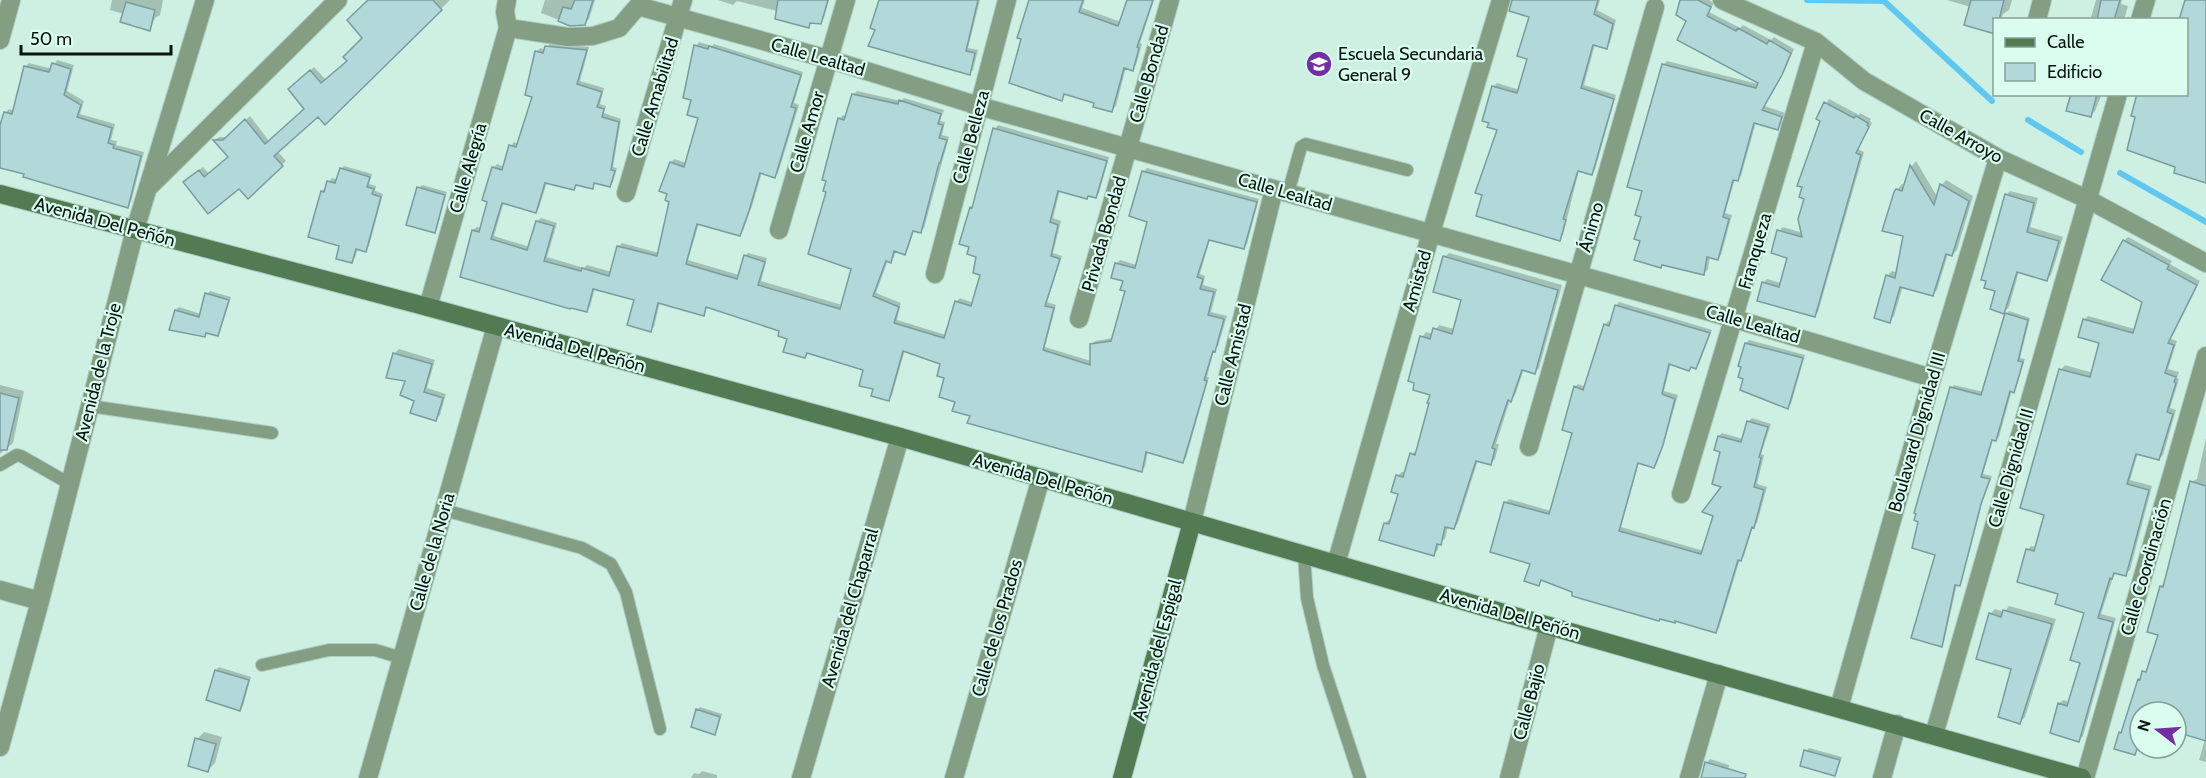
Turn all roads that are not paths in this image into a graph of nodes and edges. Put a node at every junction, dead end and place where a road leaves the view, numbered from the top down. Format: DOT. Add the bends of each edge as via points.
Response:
graph roads {
  1 [pos="11,0"];
  2 [pos="205,0"];
  3 [pos="338,0"];
  4 [pos="507,0"];
  5 [pos="846,0"];
  6 [pos="1007,0"];
  7 [pos="1170,0"];
  8 [pos="1501,0"];
  9 [pos="1722,0"];
  10 [pos="2042,0"];
  11 [pos="2146,0"];
  12 [pos="1653,2"];
  13 [pos="637,3"];
  14 [pos="681,9"];
  15 [pos="2038,18"];
  16 [pos="2141,18"];
  17 [pos="508,28"];
  18 [pos="0,40"];
  19 [pos="1816,42"];
  20 [pos="828,59"];
  21 [pos="2117,96"];
  22 [pos="979,106"];
  23 [pos="1129,149"];
  24 [pos="1998,158"];
  25 [pos="1407,170"];
  26 [pos="148,188"];
  27 [pos="1281,191"];
  28 [pos="0,194"];
  29 [pos="626,194"];
  30 [pos="2089,200"];
  31 [pos="135,230"];
  32 [pos="779,230"];
  33 [pos="1431,233"];
  34 [pos="2206,263"];
  35 [pos="935,274"];
  36 [pos="1577,275"];
  37 [pos="428,307"];
  38 [pos="1735,318"];
  39 [pos="1079,319"];
  40 [pos="496,326"];
  41 [pos="2206,356"];
  42 [pos="1932,378"];
  43 [pos="90,406"];
  44 [pos="272,434"];
  45 [pos="900,437"];
  46 [pos="1529,447"];
  47 [pos="0,465"];
  48 [pos="1041,478"];
  49 [pos="70,484"];
  50 [pos="1681,494"];
  51 [pos="444,510"];
  52 [pos="1192,522"];
  53 [pos="1304,554"];
  54 [pos="1336,564"];
  55 [pos="0,590"];
  56 [pos="40,601"];
  57 [pos="1549,626"];
  58 [pos="402,658"];
  59 [pos="262,665"];
  60 [pos="1719,674"];
  61 [pos="1839,708"];
  62 [pos="1897,724"];
  63 [pos="660,729"];
  64 [pos="1934,735"];
  65 [pos="0,747"];
  66 [pos="368,778"];
  67 [pos="801,778"];
  68 [pos="954,778"];
  69 [pos="1122,778"];
  70 [pos="1360,778"];
  71 [pos="1509,778"];
  72 [pos="1689,778"];
  73 [pos="1882,778"];
  74 [pos="2084,778"];
  1 -- 18 [label="street"];
  2 -- 26 [label="street, Avenida de la Troje"];
  3 -- 26 [label="street"];
  4 -- 17 [label="street, Calle Alegría"];
  5 -- 20 [label="street, Calle Amor"];
  6 -- 22 [label="street, Calle Belleza"];
  7 -- 23 [label="street, Calle Bondad"];
  8 -- 33 [label="street, Amistad"];
  9 -- 19 [label="street, Calle Arroyo"];
  10 -- 15 [label="street"];
  11 -- 16 [label="street"];
  12 -- 36 [label="street, Ánimo"];
  13 -- 14 [label="street, Calle Lealtad"];
  13 -- 17 [label="street" via="619,28 593,36 568,37"];
  14 -- 20 [label="street, Calle Lealtad"];
  14 -- 29 [label="street, Calle Amabilitad"];
  17 -- 37 [label="street, Calle Alegría"];
  19 -- 24 [label="street, Calle Arroyo" via="1864,81"];
  19 -- 38 [label="street, Franqueza"];
  20 -- 22 [label="street, Calle Lealtad"];
  20 -- 32 [label="street, Calle Amor"];
  21 -- 30 [label="street, Calle Dignidad II"];
  22 -- 23 [label="street, Calle Lealtad"];
  22 -- 35 [label="street, Calle Belleza"];
  23 -- 27 [label="street, Calle Lealtad"];
  23 -- 39 [label="street, Privada Bondad"];
  24 -- 30 [label="street, Calle Arroyo"];
  24 -- 42 [label="street, Boulavard Dignidad III"];
  25 -- 27 [label="lane" via="1306,144 1301,147"];
  26 -- 31 [label="street, Avenida de la Troje"];
  27 -- 33 [label="street, Calle Lealtad"];
  27 -- 52 [label="street, Calle Amistad"];
  28 -- 31 [label="street, Avenida Del Peñón"];
  30 -- 34 [label="street, Calle Arroyo"];
  30 -- 64 [label="street, Calle Dignidad II"];
  31 -- 37 [label="street, Avenida Del Peñón"];
  31 -- 43 [label="street, Avenida de la Troje"];
  33 -- 36 [label="street, Calle Lealtad"];
  33 -- 54 [label="street, Amistad"];
  36 -- 38 [label="street, Calle Lealtad"];
  36 -- 46 [label="street, Ánimo"];
  37 -- 40 [label="street, Avenida Del Peñón"];
  38 -- 42 [label="street, Calle Lealtad"];
  38 -- 50 [label="street, Franqueza"];
  40 -- 45 [label="street, Avenida Del Peñón"];
  40 -- 51 [label="street, Calle de la Noria"];
  41 -- 74 [label="street, Calle Coordinación"];
  42 -- 61 [label="street, Boulavard Dignidad III"];
  43 -- 44 [label="lane"];
  43 -- 49 [label="street, Avenida de la Troje"];
  45 -- 48 [label="street, Avenida Del Peñón"];
  45 -- 67 [label="street, Avenida del Chaparral"];
  47 -- 49 [label="lane" via="21,456"];
  48 -- 52 [label="street, Avenida Del Peñón"];
  48 -- 68 [label="street, Calle de los Prados"];
  49 -- 56 [label="street, Avenida de la Troje"];
  51 -- 58 [label="street, Calle de la Noria"];
  51 -- 63 [label="lane" via="582,548 611,564 626,592"];
  52 -- 53 [label="street, Avenida Del Peñón"];
  52 -- 69 [label="street, Avenida del Espigal"];
  53 -- 54 [label="street, Avenida Del Peñón"];
  53 -- 70 [label="lane" via="1307,598 1323,665"];
  54 -- 57 [label="street, Avenida Del Peñón"];
  55 -- 56 [label="street"];
  56 -- 65 [label="street, Avenida de la Troje"];
  57 -- 60 [label="street, Avenida Del Peñón"];
  57 -- 71 [label="street, Calle Bajío"];
  58 -- 59 [label="lane" via="375,650 329,650"];
  58 -- 66 [label="street, Calle de la Noria"];
  60 -- 61 [label="street, Avenida Del Peñón"];
  60 -- 72 [label="street"];
  61 -- 62 [label="street, Avenida Del Peñón"];
  62 -- 64 [label="street, Avenida Del Peñón"];
  62 -- 73 [label="street"];
  64 -- 74 [label="street, Avenida Del Peñón"];
}
